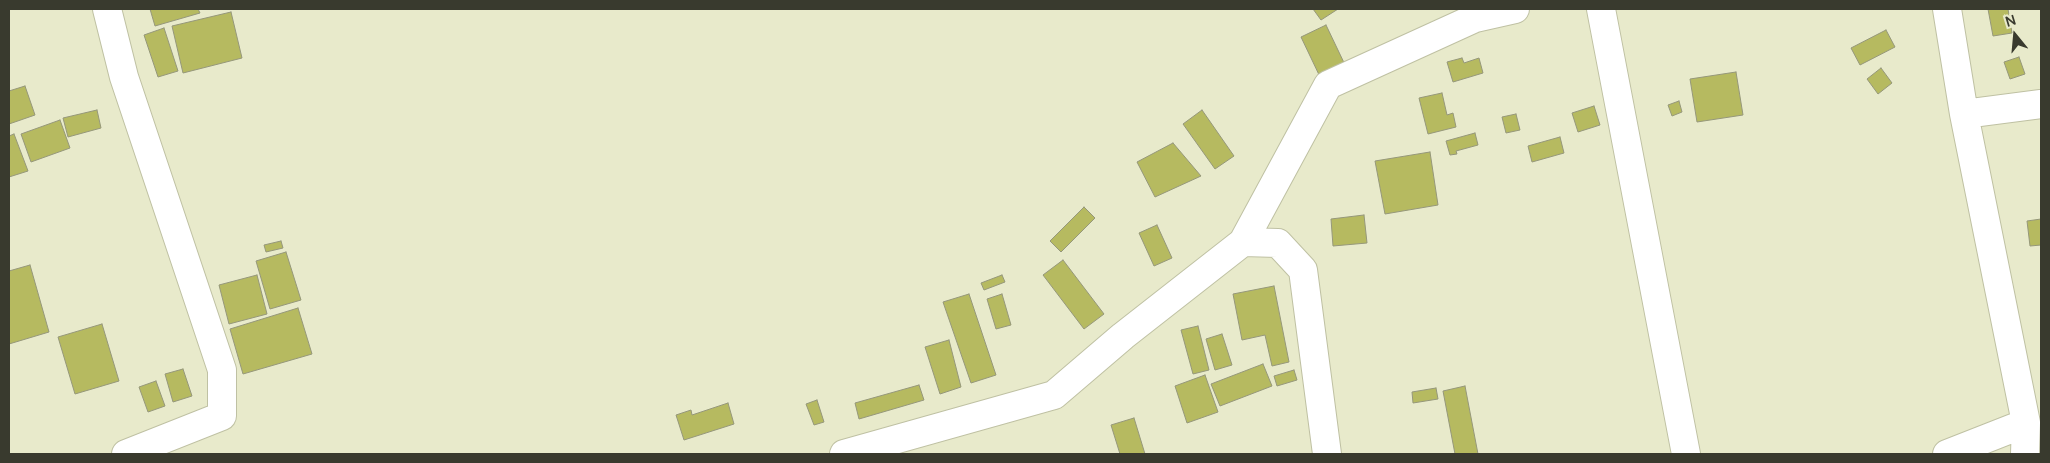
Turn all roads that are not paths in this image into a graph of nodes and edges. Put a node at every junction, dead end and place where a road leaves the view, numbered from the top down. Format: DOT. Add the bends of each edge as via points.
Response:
graph roads {
  1 [pos="107,9"];
  2 [pos="1515,9"];
  3 [pos="1601,9"];
  4 [pos="1947,9"];
  5 [pos="2041,104"];
  6 [pos="1964,114"];
  7 [pos="1243,242"];
  8 [pos="2026,423"];
  9 [pos="140,451"];
  10 [pos="844,454"];
  11 [pos="1327,454"];
  12 [pos="1686,454"];
  13 [pos="1947,454"];
  14 [pos="2025,454"];
  1 -- 9 [label="street" via="124,77 222,370 222,416"];
  2 -- 7 [label="street" via="1475,18 1328,85"];
  3 -- 12 [label="street"];
  4 -- 6 [label="street"];
  5 -- 6 [label="street"];
  6 -- 8 [label="street"];
  7 -- 10 [label="street" via="1054,395"];
  7 -- 11 [label="street" via="1278,243 1303,270"];
  8 -- 13 [label="street"];
  8 -- 14 [label="street"];
}
